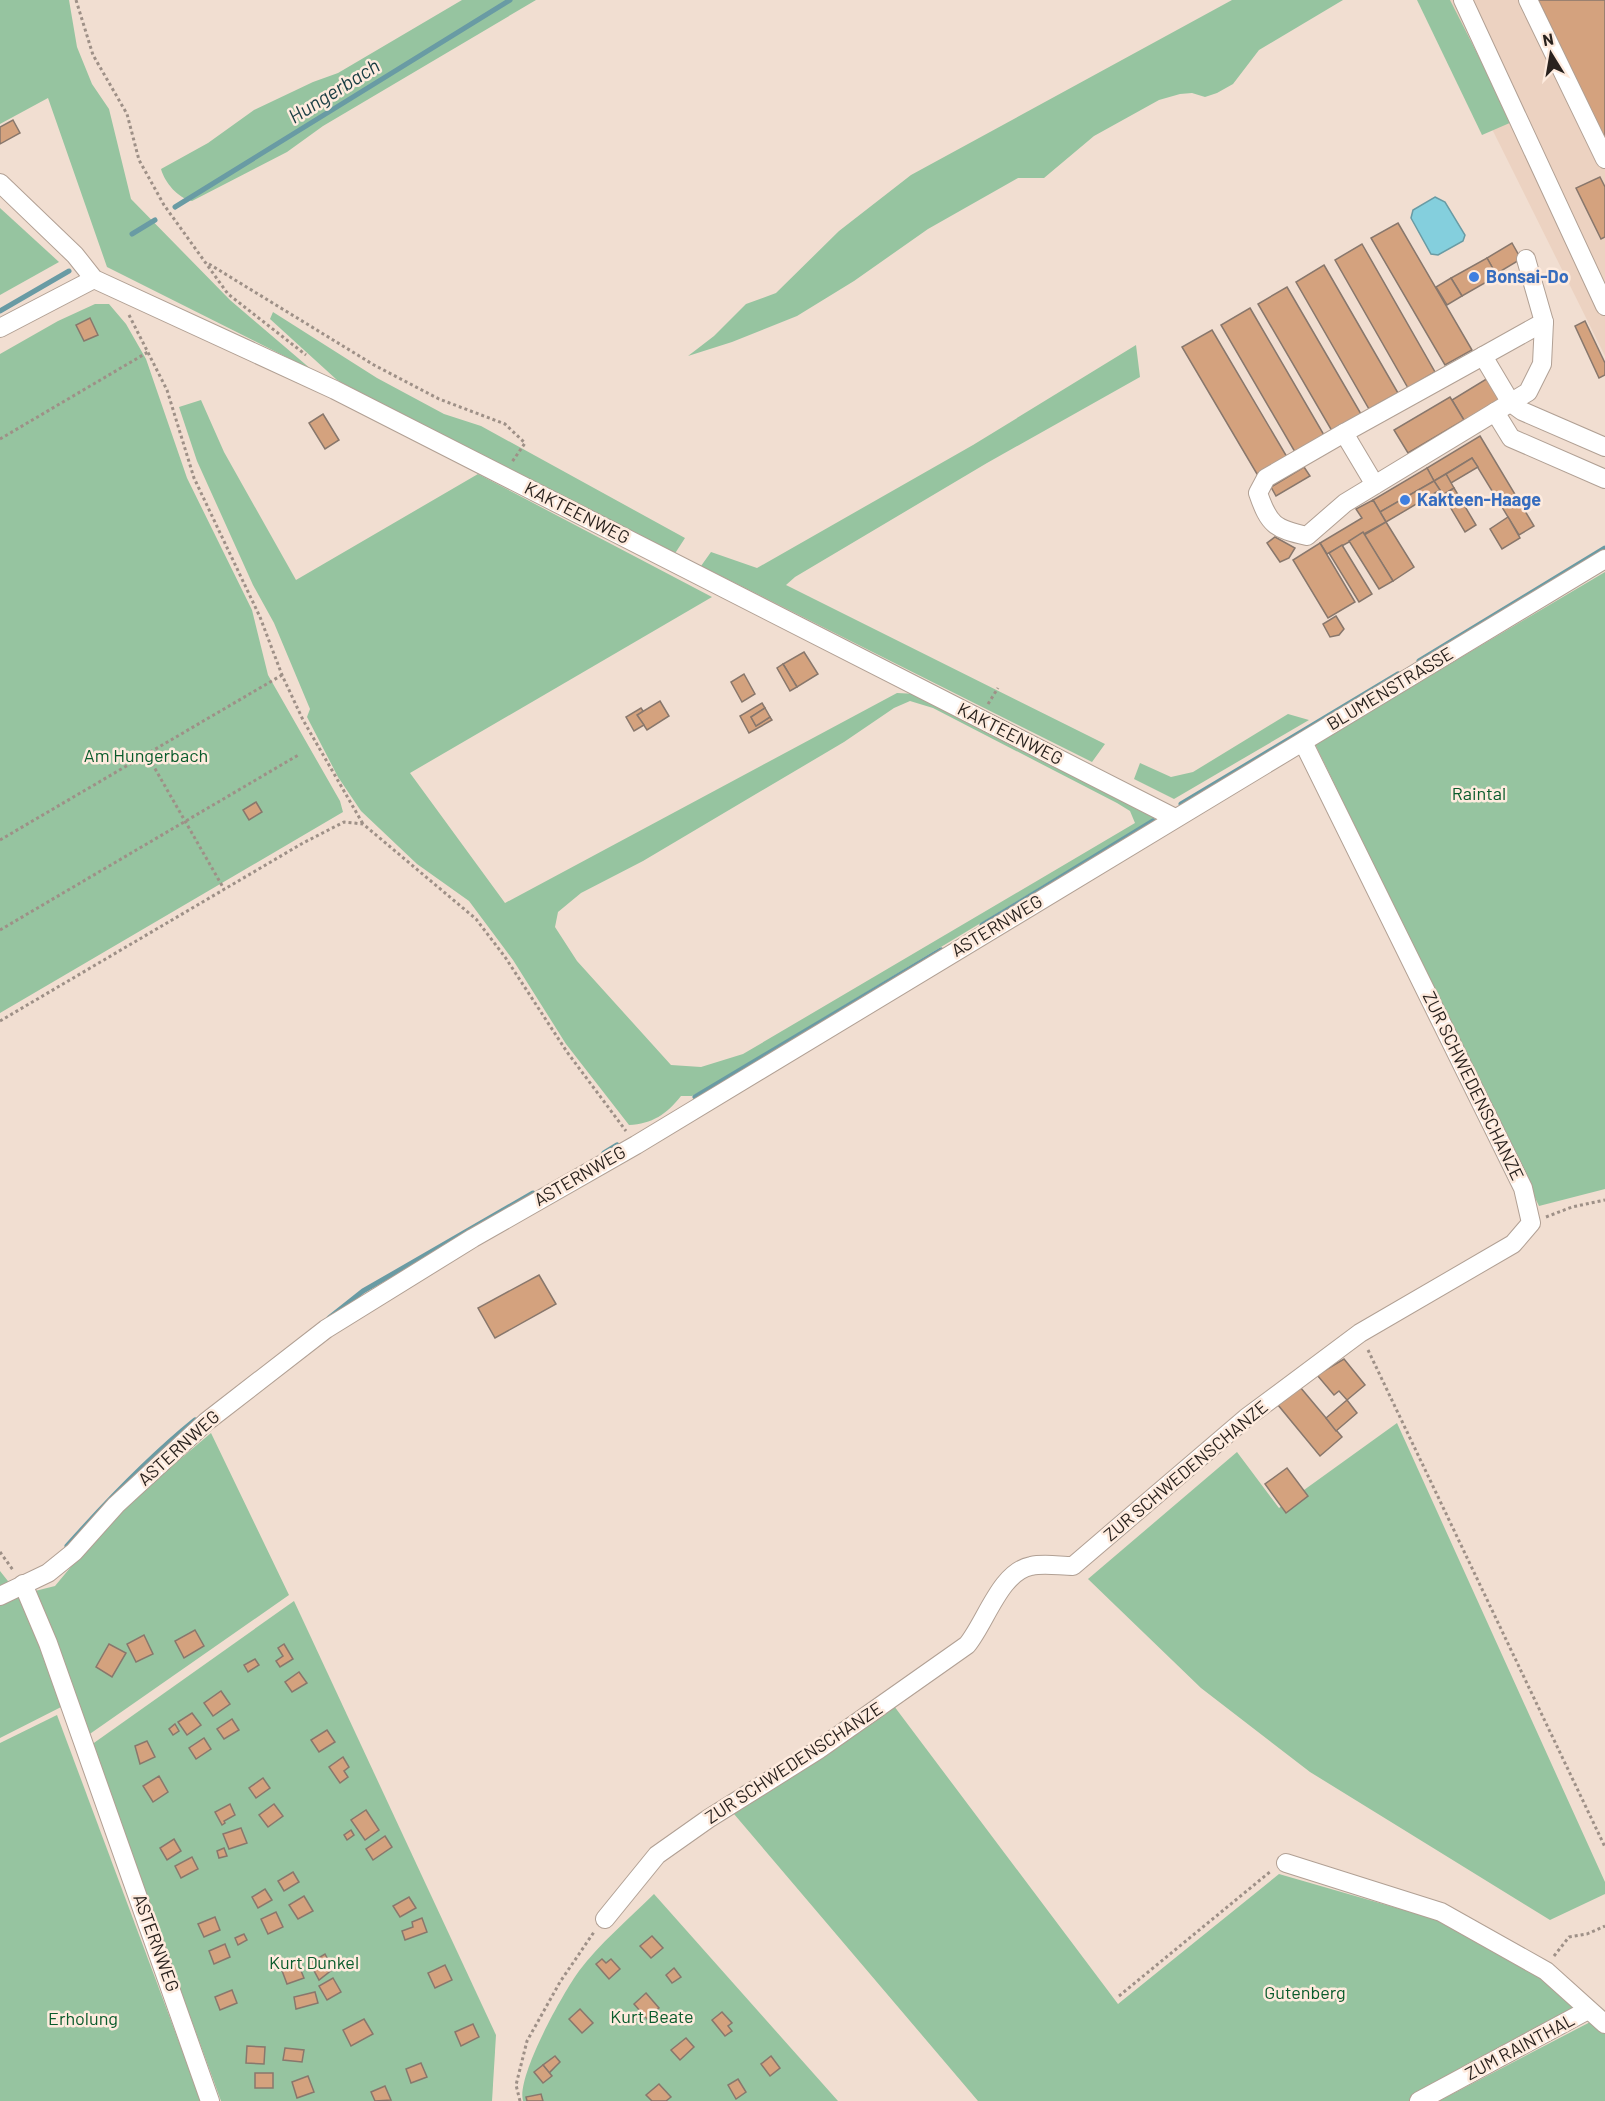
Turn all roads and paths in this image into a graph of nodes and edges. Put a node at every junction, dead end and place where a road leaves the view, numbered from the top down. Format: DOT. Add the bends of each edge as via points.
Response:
graph roads {
  1 [pos="76,0"];
  2 [pos="1463,0"];
  3 [pos="1528,0"];
  4 [pos="1605,159"];
  5 [pos="0,183"];
  6 [pos="1526,259"];
  7 [pos="205,261"];
  8 [pos="94,279"];
  9 [pos="116,288"];
  10 [pos="1605,306"];
  11 [pos="1544,322"];
  12 [pos="0,328"];
  13 [pos="148,352"];
  14 [pos="1483,356"];
  15 [pos="312,360"];
  16 [pos="1503,407"];
  17 [pos="1344,433"];
  18 [pos="0,439"];
  19 [pos="1605,447"];
  20 [pos="502,475"];
  21 [pos="1605,479"];
  22 [pos="1375,485"];
  23 [pos="1605,559"];
  24 [pos="282,675"];
  25 [pos="1304,742"];
  26 [pos="146,753"];
  27 [pos="300,754"];
  28 [pos="1175,818"];
  29 [pos="186,822"];
  30 [pos="363,824"];
  31 [pos="0,840"];
  32 [pos="224,889"];
  33 [pos="0,930"];
  34 [pos="0,1021"];
  35 [pos="636,1144"];
  36 [pos="1605,1200"];
  37 [pos="1530,1223"];
  38 [pos="1360,1333"];
  39 [pos="0,1552"];
  40 [pos="23,1584"];
  41 [pos="0,1596"];
  42 [pos="1605,1847"];
  43 [pos="1286,1863"];
  44 [pos="605,1919"];
  45 [pos="1605,1926"];
  46 [pos="1546,1971"];
  47 [pos="1119,1996"];
  48 [pos="1588,2010"];
  49 [pos="1605,2024"];
  50 [pos="210,2101"];
  51 [pos="520,2101"];
  52 [pos="1419,2101"];
  1 -- 7 [label="path" via="93,55 127,114 139,160 164,205"];
  2 -- 10 [label="street"];
  3 -- 4 [label="street"];
  5 -- 8 [label="street, KAKTEENWEG" via="75,255"];
  6 -- 11 [label="street"];
  7 -- 15 [label="path" via="228,294"];
  7 -- 20 [label="path" via="374,365 439,399 505,424 525,443"];
  8 -- 9 [label="street, KAKTEENWEG"];
  8 -- 12 [label="street"];
  9 -- 13 [label="path"];
  9 -- 20 [label="street, KAKTEENWEG" via="335,390"];
  11 -- 14 [label="street"];
  11 -- 16 [label="street" via="1542,364 1528,392"];
  13 -- 18 [label="path"];
  13 -- 24 [label="path" via="167,390 194,478 260,617"];
  14 -- 16 [label="street"];
  14 -- 17 [label="street"];
  16 -- 19 [label="street" via="1522,411"];
  16 -- 21 [label="street" via="1511,438"];
  16 -- 22 [label="street"];
  17 -- 22 [label="street"];
  17 -- 22 [label="street" via="1266,478 1258,493 1265,513 1281,530 1307,536 1345,503"];
  20 -- 28 [label="street, KAKTEENWEG"];
  23 -- 25 [label="street, BLUMENSTRASSE"];
  24 -- 26 [label="path"];
  24 -- 30 [label="path" via="303,720"];
  25 -- 28 [label="street, BLUMENSTRASSE"];
  25 -- 37 [label="street, ZUR SCHWEDENSCHANZE" via="1523,1188"];
  26 -- 29 [label="path"];
  26 -- 31 [label="path"];
  27 -- 29 [label="path"];
  28 -- 35 [label="street, ASTERNWEG"];
  29 -- 32 [label="path"];
  29 -- 33 [label="path"];
  30 -- 32 [label="path" via="344,822"];
  30 -- 35 [label="path" via="476,919"];
  32 -- 34 [label="path"];
  35 -- 40 [label="street, ASTERNWEG" via="472,1238 326,1329 206,1422 116,1505 74,1552 48,1573"];
  36 -- 37 [label="path"];
  37 -- 38 [label="street, ZUR SCHWEDENSCHANZE" via="1513,1244"];
  38 -- 42 [label="path"];
  38 -- 44 [label="street, ZUR SCHWEDENSCHANZE" via="1246,1418 1073,1566 1030,1566 1013,1574 967,1645 818,1750 657,1855"];
  39 -- 40 [label="path"];
  40 -- 41 [label="street, ASTERNWEG"];
  40 -- 50 [label="street, ASTERNWEG" via="48,1643"];
  43 -- 46 [label="street" via="1441,1912"];
  43 -- 47 [label="path"];
  44 -- 51 [label="path" via="586,1941 527,2041 516,2085"];
  45 -- 46 [label="path" via="1569,1937"];
  46 -- 48 [label="street"];
  48 -- 49 [label="street"];
  48 -- 52 [label="street, ZUM RAINTHAL"];
}
